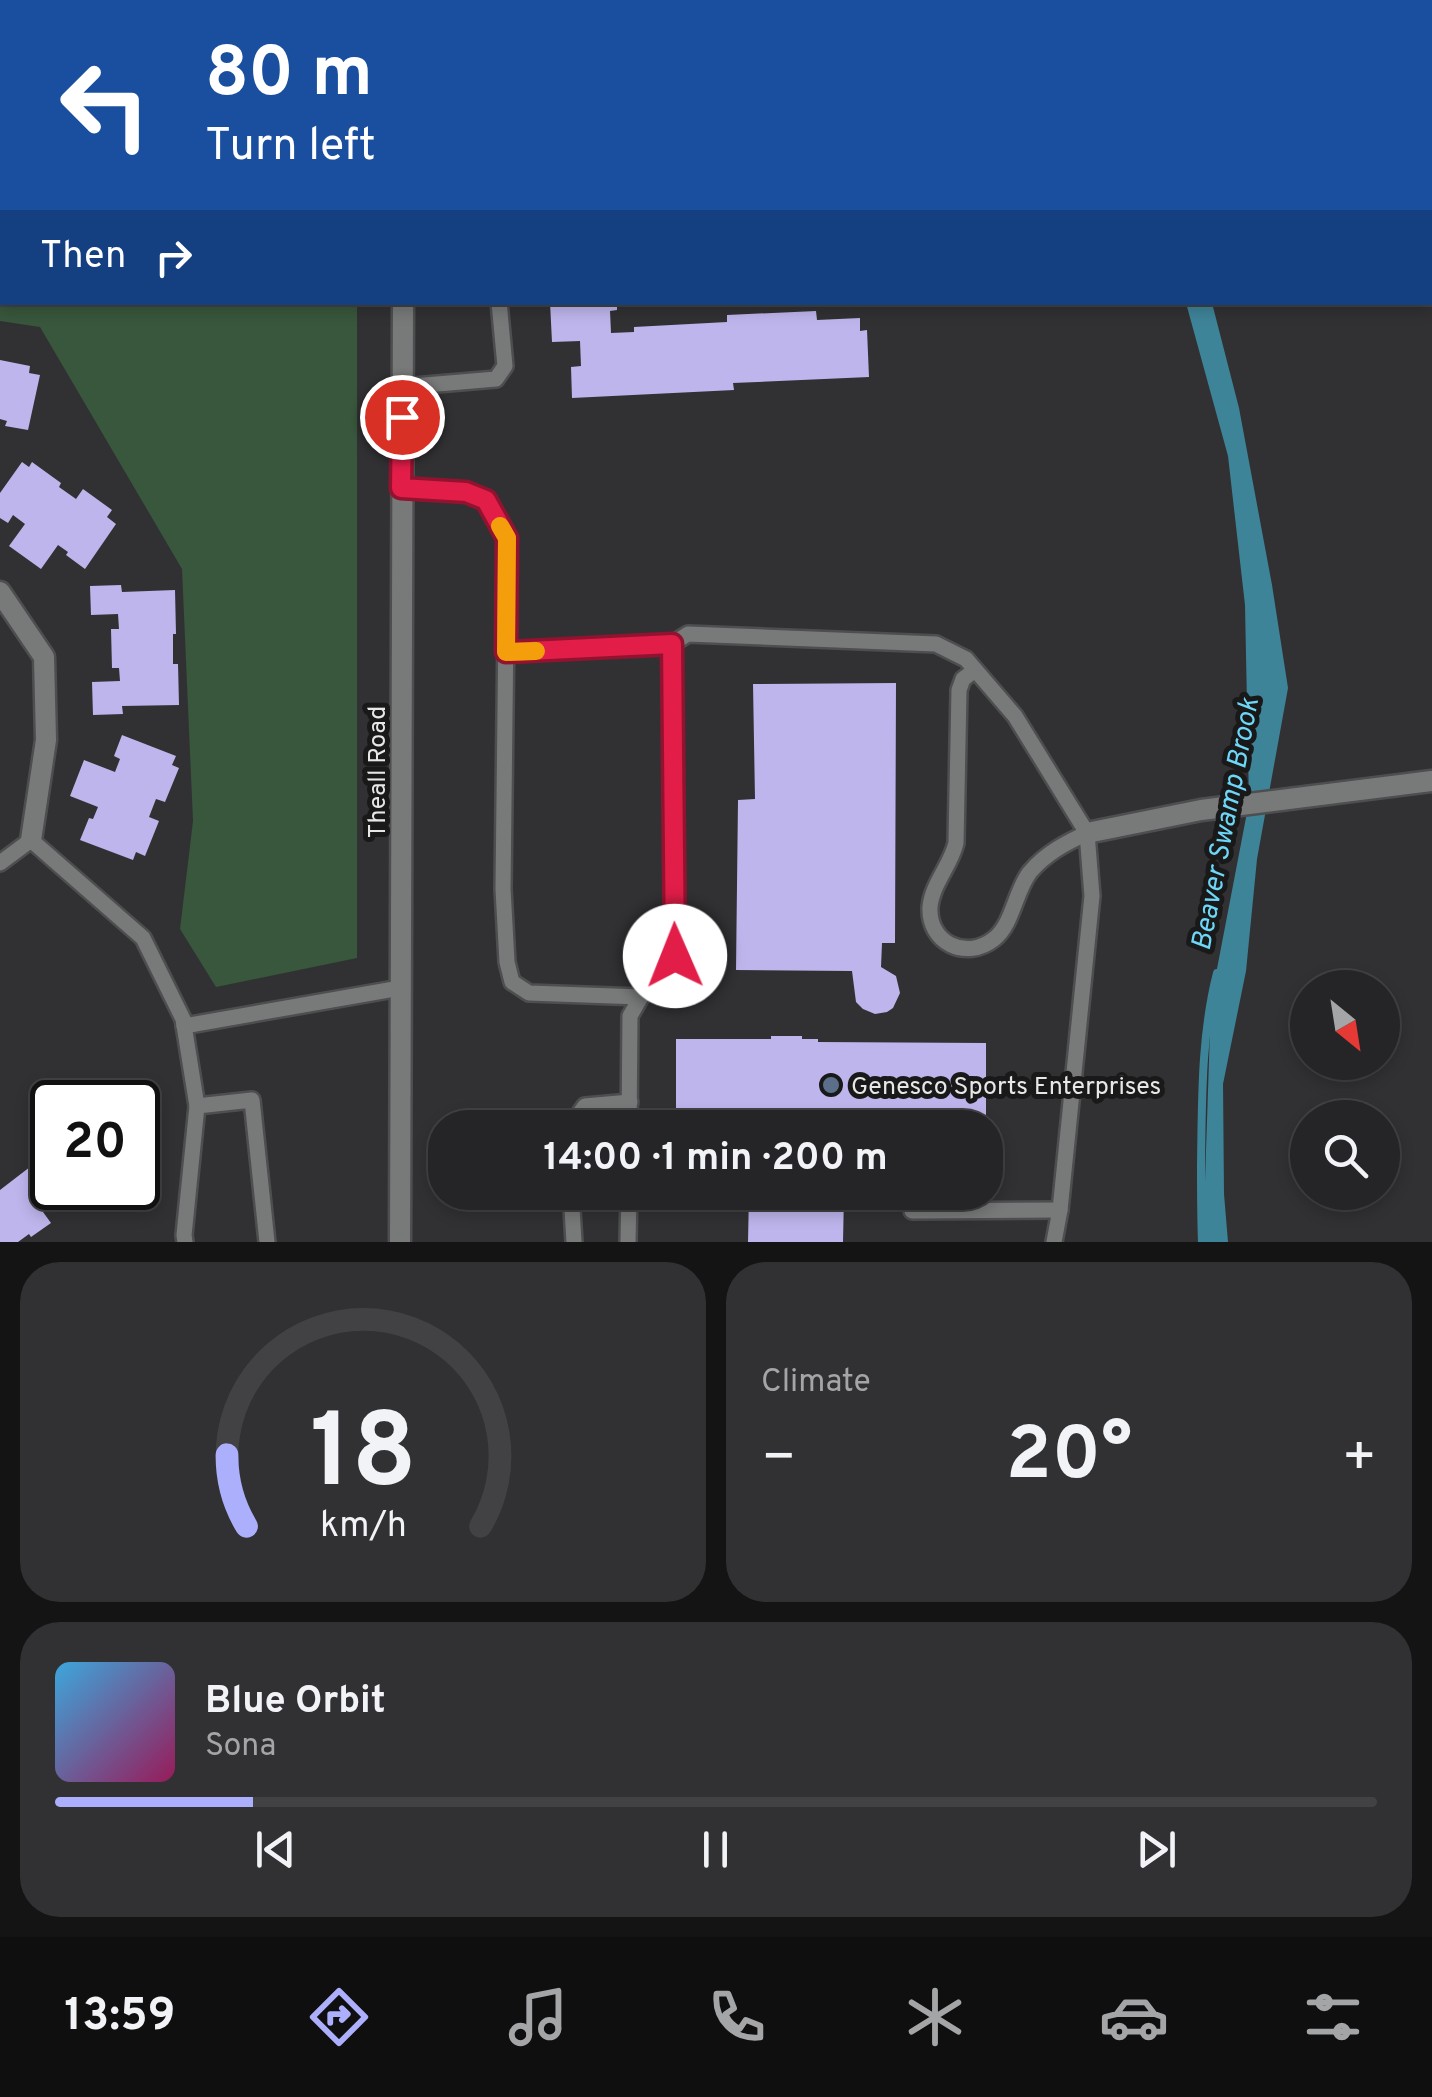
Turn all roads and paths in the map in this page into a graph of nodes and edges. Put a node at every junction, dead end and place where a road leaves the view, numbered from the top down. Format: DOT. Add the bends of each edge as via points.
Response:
graph roads {
  1 [pos="402,305"];
  2 [pos="499,305"];
  3 [pos="402,387"];
  4 [pos="401,488"];
  5 [pos="0,592"];
  6 [pos="672,644"];
  7 [pos="506,652"];
  8 [pos="976,670"];
  9 [pos="1432,781"];
  10 [pos="1087,833"];
  11 [pos="31,840"];
  12 [pos="0,864"];
  13 [pos="400,988"];
  14 [pos="641,996"];
  15 [pos="184,1026"];
  16 [pos="630,1102"];
  17 [pos="198,1106"];
  18 [pos="582,1110"];
  19 [pos="630,1110"];
  20 [pos="573,1210"];
  21 [pos="629,1210"];
  22 [pos="1003,1210"];
  23 [pos="1060,1210"];
  24 [pos="185,1242"];
  25 [pos="267,1242"];
  26 [pos="400,1242"];
  27 [pos="574,1242"];
  28 [pos="628,1242"];
  29 [pos="1054,1242"];
  1 -- 3 [label="street, Theall Road"];
  2 -- 3 [label="lane" via="505,366 496,379"];
  3 -- 4 [label="street, Theall Road"];
  4 -- 7 [label="lane" via="466,492 486,500 507,538"];
  4 -- 13 [label="street, Theall Road"];
  5 -- 11 [label="street" via="44,657 46,740"];
  6 -- 7 [label="lane"];
  6 -- 8 [label="lane" via="688,634 936,644"];
  6 -- 14 [label="lane" via="675,956"];
  7 -- 14 [label="lane" via="504,889 512,982 528,993"];
  8 -- 10 [label="lane" via="1015,716"];
  8 -- 10 [label="lane" via="959,690 956,843 930,908 941,939 966,950 996,938 1029,873 1054,848"];
  9 -- 10 [label="street" via="1201,810"];
  10 -- 23 [label="lane" via="1092,896"];
  11 -- 12 [label="lane"];
  11 -- 15 [label="lane" via="143,938"];
  13 -- 15 [label="lane"];
  13 -- 26 [label="street, Theall Road"];
  14 -- 16 [label="lane" via="630,1016"];
  15 -- 17 [label="lane"];
  16 -- 18 [label="lane"];
  16 -- 19 [label="lane"];
  17 -- 24 [label="lane"];
  17 -- 25 [label="lane" via="252,1100"];
  20 -- 27 [label="lane"];
  21 -- 28 [label="lane"];
  22 -- 23 [label="lane"];
  23 -- 29 [label="lane"];
}
